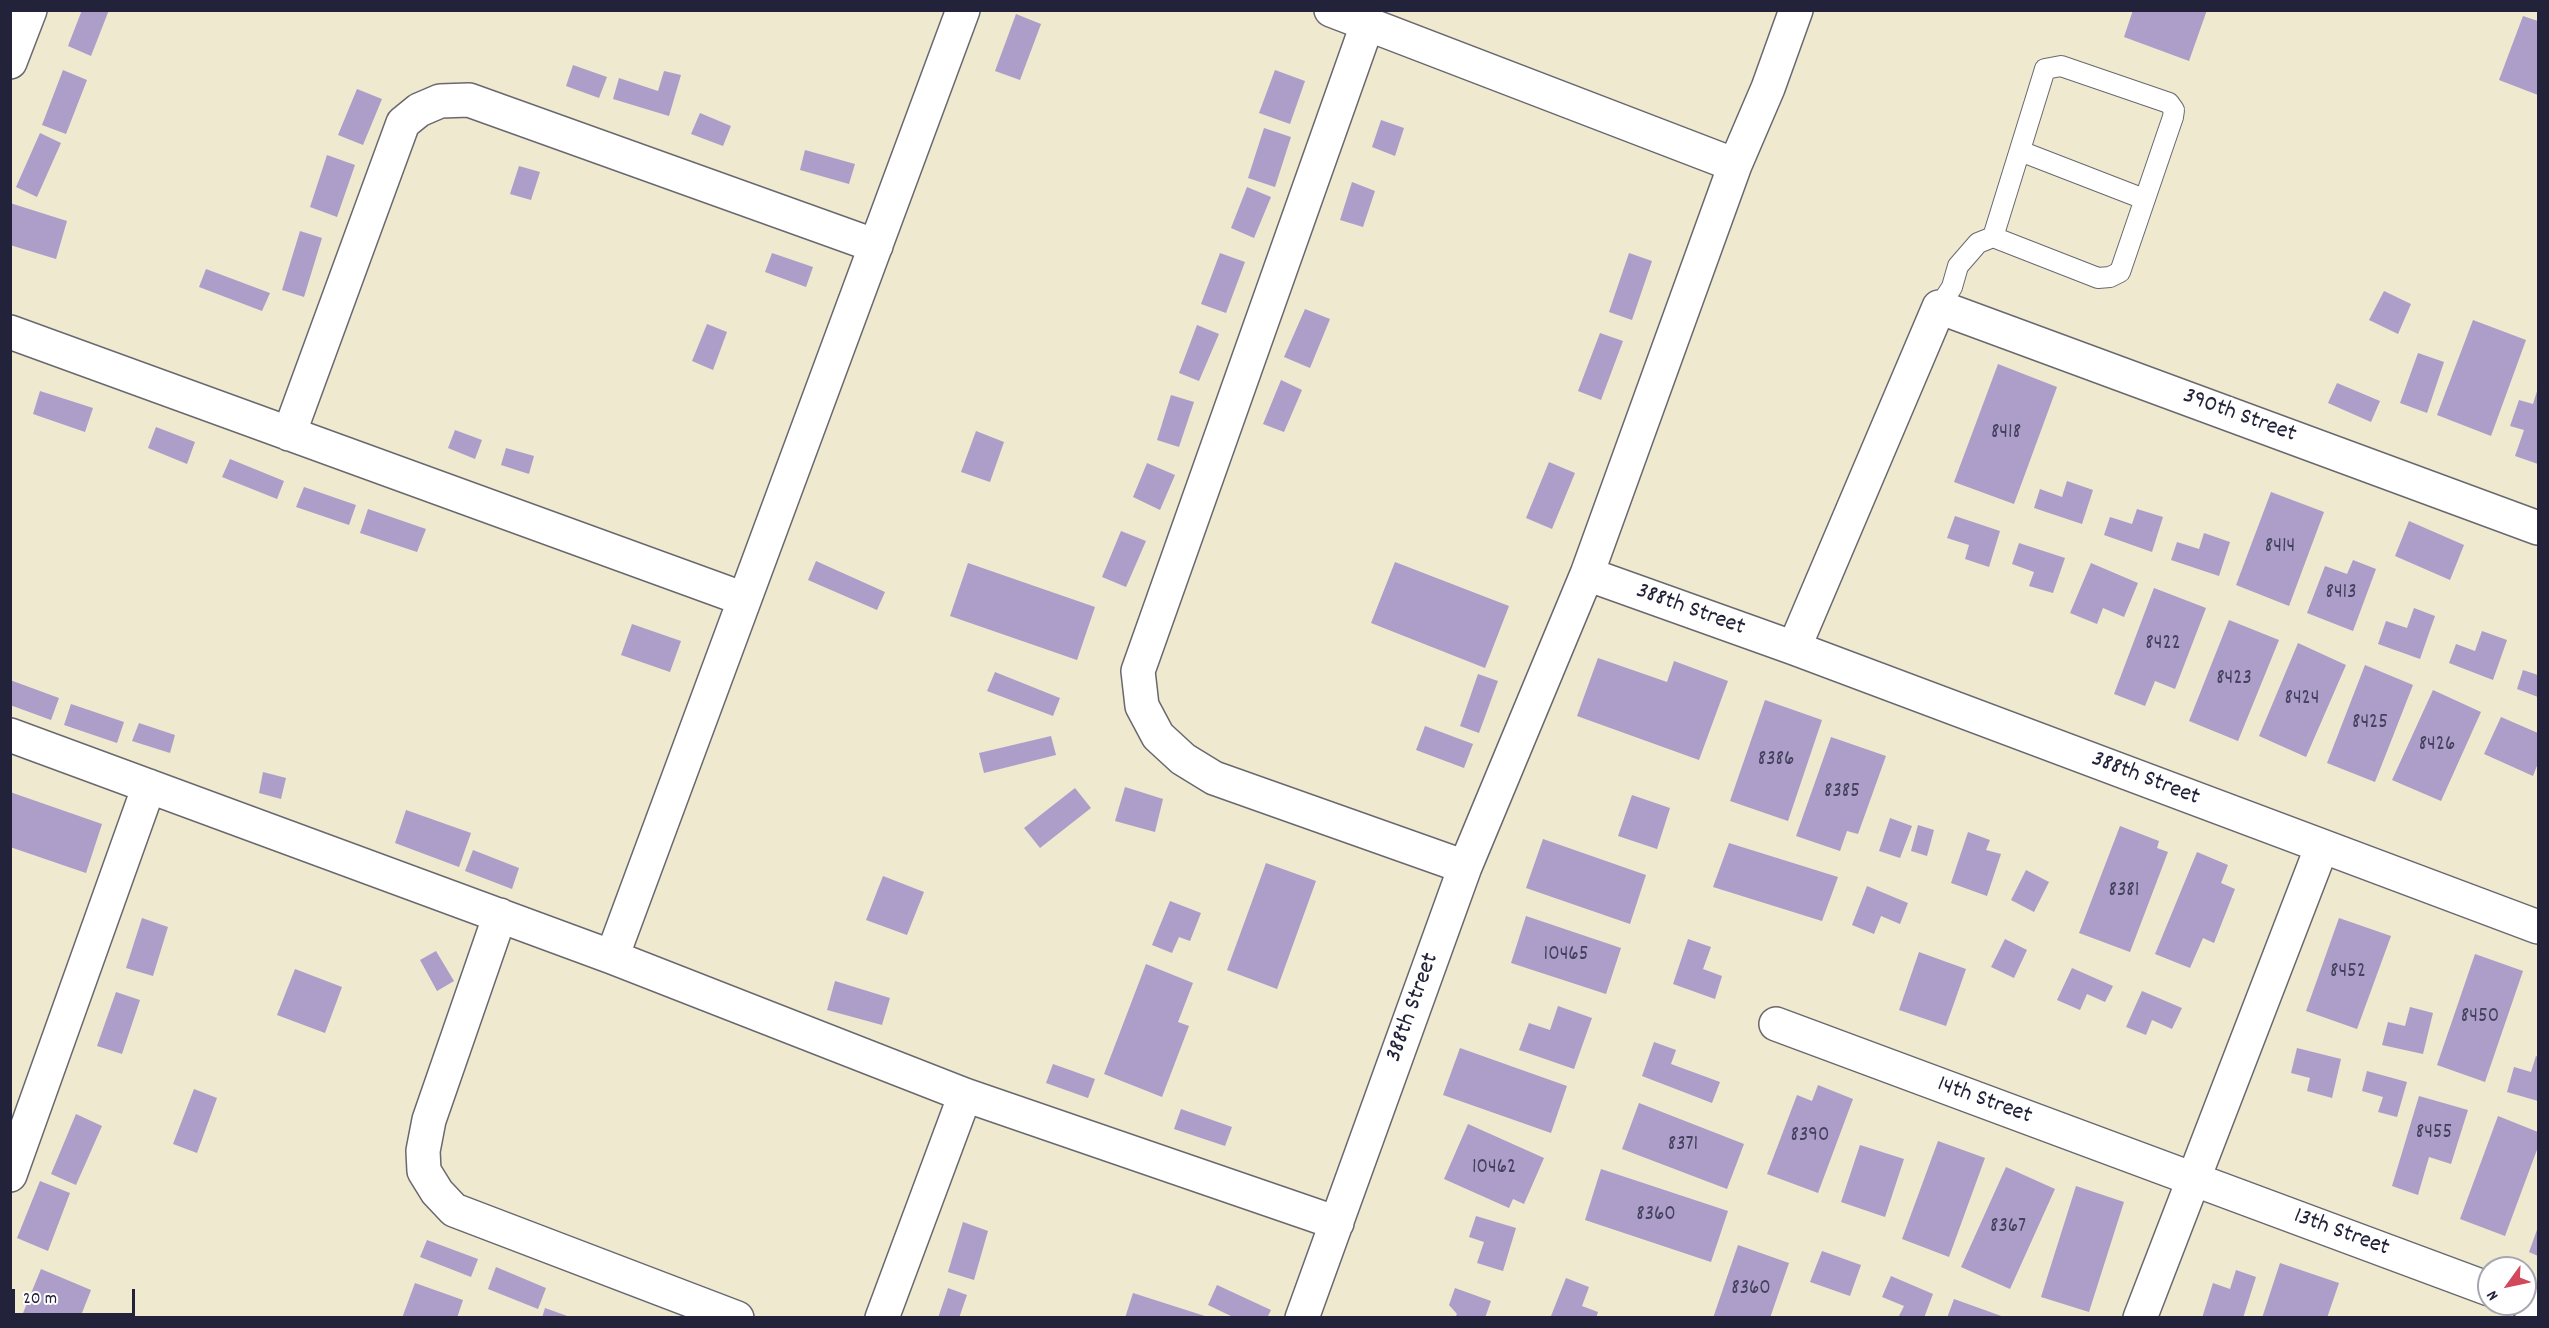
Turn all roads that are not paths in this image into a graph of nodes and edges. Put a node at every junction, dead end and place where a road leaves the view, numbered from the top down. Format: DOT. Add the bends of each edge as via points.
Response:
graph roads {
  1 [pos="30,10"];
  2 [pos="963,10"];
  3 [pos="1331,10"];
  4 [pos="1796,10"];
  5 [pos="1368,25"];
  6 [pos="10,62"];
  7 [pos="2020,151"];
  8 [pos="1735,165"];
  9 [pos="2144,199"];
  10 [pos="1993,237"];
  11 [pos="876,246"];
  12 [pos="1939,307"];
  13 [pos="10,332"];
  14 [pos="289,434"];
  15 [pos="2538,528"];
  16 [pos="1587,574"];
  17 [pos="744,599"];
  18 [pos="1794,648"];
  19 [pos="10,735"];
  20 [pos="149,786"];
  21 [pos="2322,846"];
  22 [pos="1465,867"];
  23 [pos="500,915"];
  24 [pos="2538,927"];
  25 [pos="612,957"];
  26 [pos="1776,1024"];
  27 [pos="965,1095"];
  28 [pos="10,1175"];
  29 [pos="2193,1180"];
  30 [pos="1337,1223"];
  31 [pos="2477,1285"];
  32 [pos="737,1317"];
  33 [pos="882,1317"];
  34 [pos="1302,1317"];
  35 [pos="2140,1317"];
  1 -- 6 [label="street"];
  2 -- 11 [label="street"];
  3 -- 5 [label="street"];
  4 -- 8 [label="street"];
  5 -- 8 [label="street"];
  5 -- 22 [label="street" via="1138,670 1142,706 1158,736 1183,759 1214,778"];
  7 -- 9 [label="lane"];
  7 -- 9 [label="lane" via="2044,69 2052,66 2169,104 2174,117"];
  7 -- 10 [label="lane"];
  8 -- 16 [label="street"];
  9 -- 10 [label="lane" via="2120,272 2110,277 2098,278"];
  10 -- 12 [label="lane" via="1978,243 1958,266 1952,287"];
  11 -- 14 [label="street" via="469,100 440,101 403,123"];
  11 -- 17 [label="street"];
  12 -- 15 [label="street, 390th Street"];
  12 -- 18 [label="street"];
  13 -- 14 [label="street"];
  14 -- 17 [label="street"];
  16 -- 18 [label="street, 388th Street"];
  16 -- 22 [label="street, 388th Street"];
  17 -- 25 [label="street"];
  18 -- 21 [label="street, 388th Street"];
  19 -- 20 [label="street"];
  20 -- 23 [label="street"];
  20 -- 28 [label="street"];
  21 -- 24 [label="street, 388th Street"];
  21 -- 29 [label="street"];
  22 -- 30 [label="street, 388th Street"];
  23 -- 25 [label="street"];
  23 -- 32 [label="street" via="429,1120 424,1171 454,1210"];
  25 -- 27 [label="street"];
  26 -- 29 [label="street, 14th Street"];
  27 -- 30 [label="street"];
  27 -- 33 [label="street"];
  29 -- 31 [label="street, 13th Street"];
  29 -- 35 [label="street"];
  30 -- 34 [label="street, 388th Street"];
}
